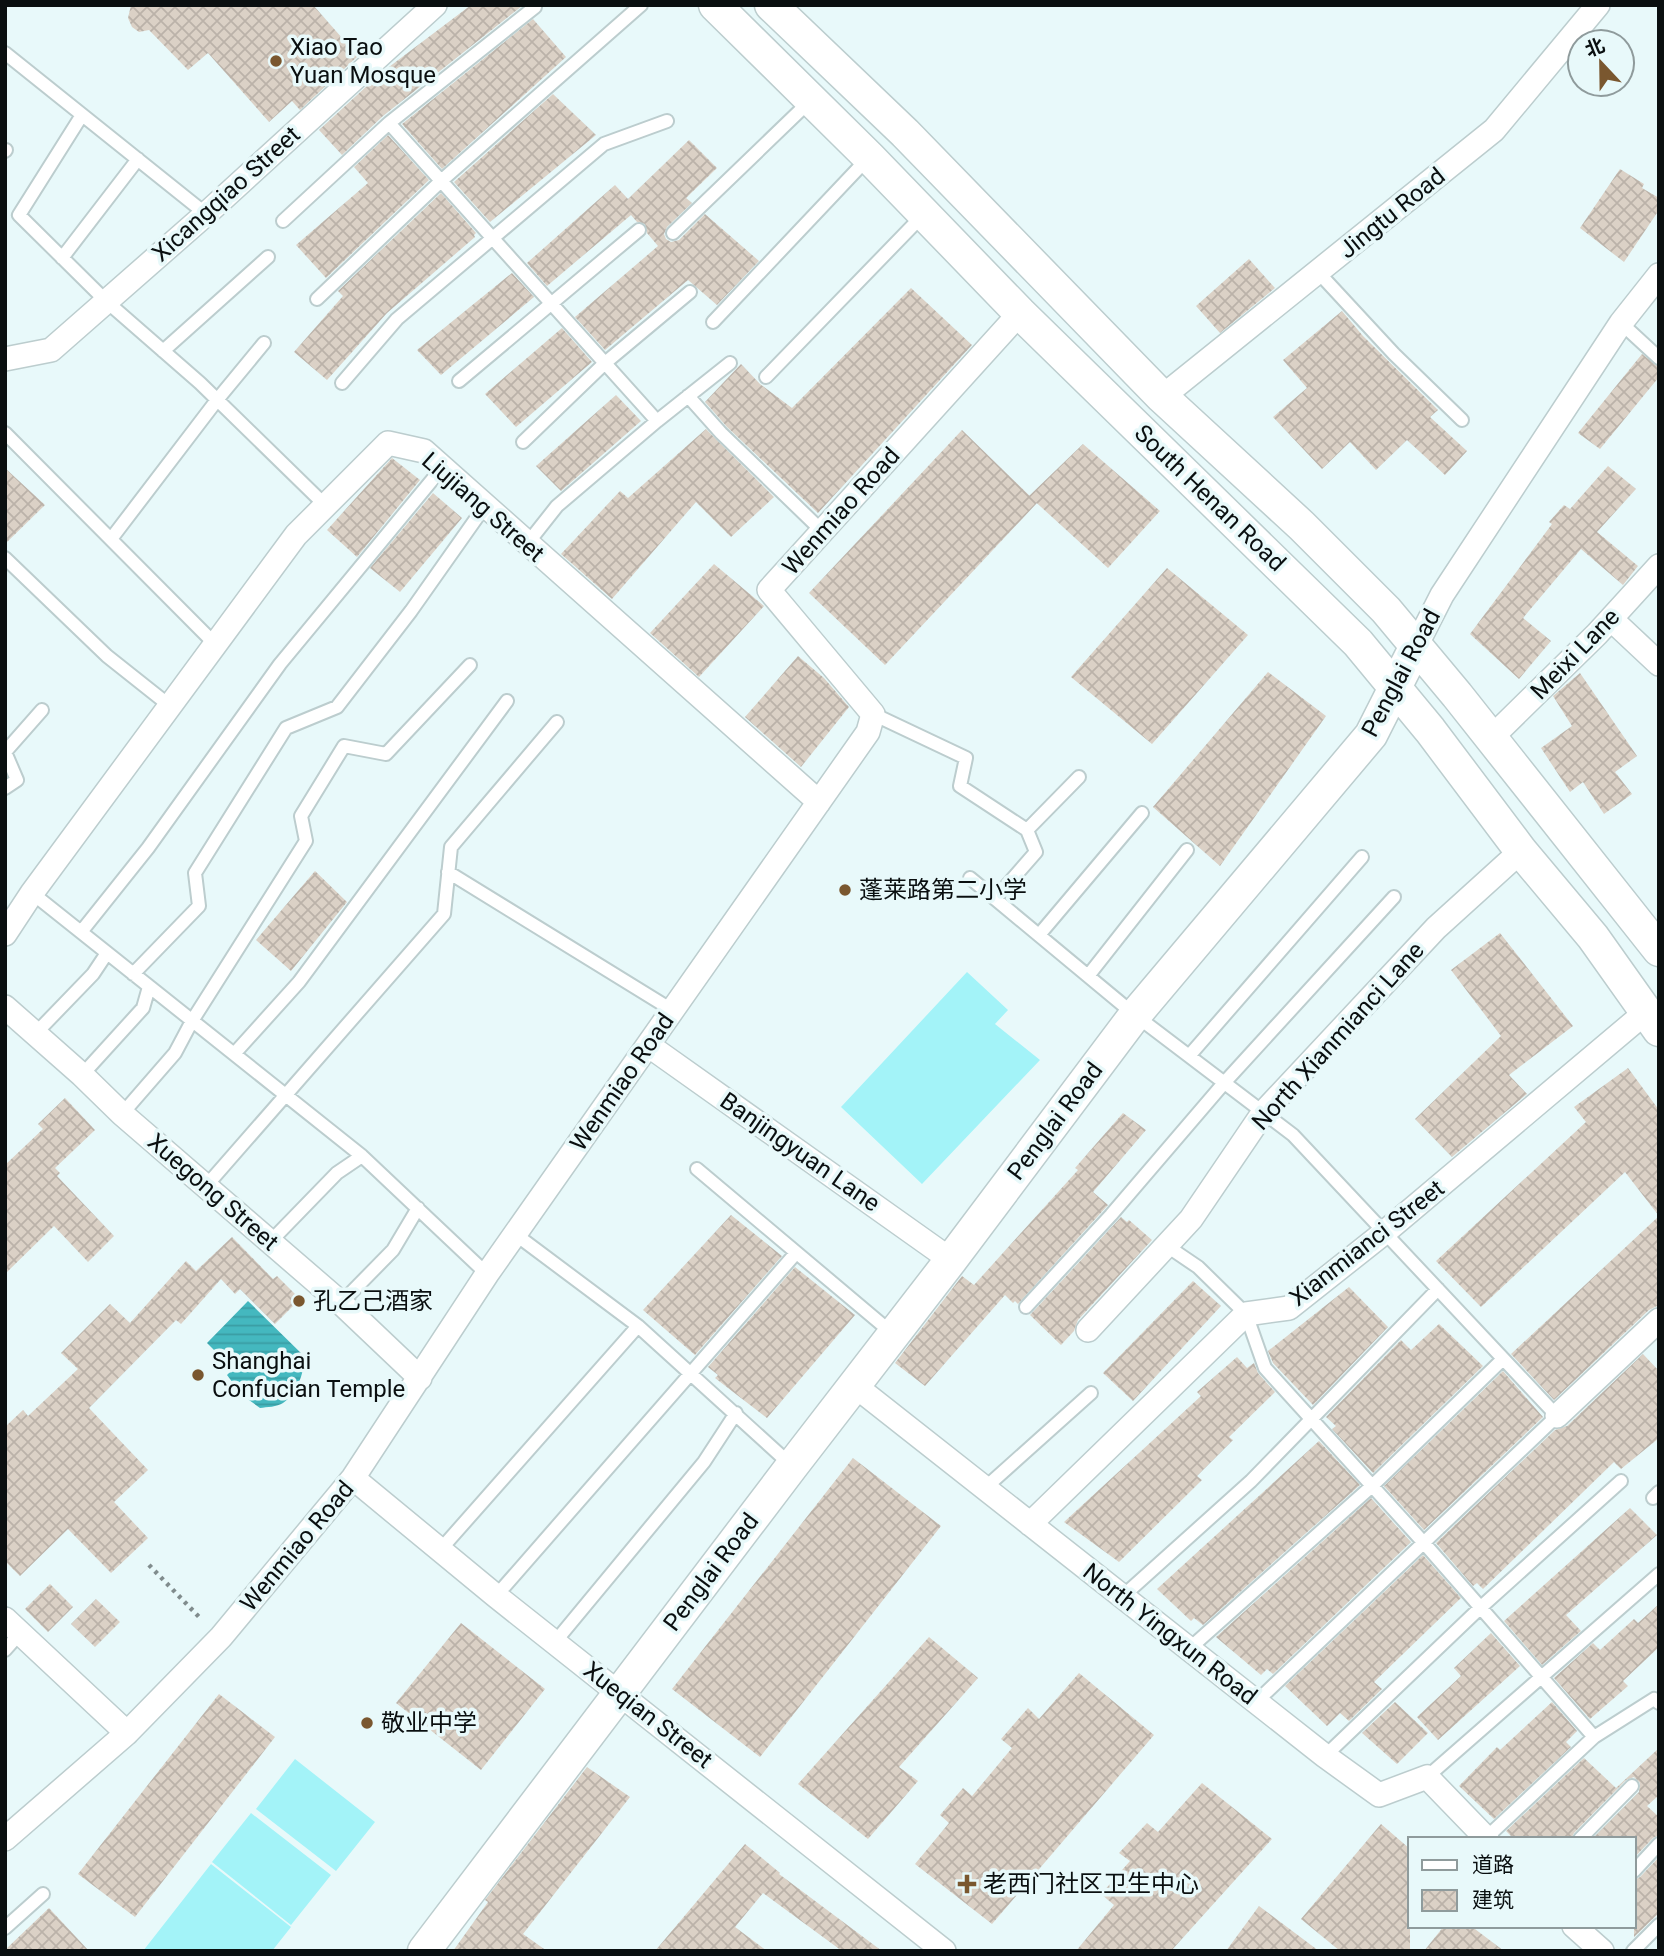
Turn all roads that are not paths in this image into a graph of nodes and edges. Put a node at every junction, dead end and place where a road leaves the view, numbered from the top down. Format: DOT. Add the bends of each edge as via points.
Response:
graph roads {
  1 [pos="642,5"];
  2 [pos="715,5"];
  3 [pos="771,5"];
  4 [pos="1598,5"];
  5 [pos="433,6"];
  6 [pos="535,7"];
  7 [pos="5,53"];
  8 [pos="811,100"];
  9 [pos="82,115"];
  10 [pos="667,121"];
  11 [pos="389,123"];
  12 [pos="869,157"];
  13 [pos="138,159"];
  14 [pos="441,181"];
  15 [pos="206,214"];
  16 [pos="924,214"];
  17 [pos="283,221"];
  18 [pos="639,230"];
  19 [pos="673,233"];
  20 [pos="492,238"];
  21 [pos="268,257"];
  22 [pos="62,258"];
  23 [pos="1318,272"];
  24 [pos="1659,275"];
  25 [pos="690,292"];
  26 [pos="317,299"];
  27 [pos="106,301"];
  28 [pos="550,303"];
  29 [pos="1020,313"];
  30 [pos="713,322"];
  31 [pos="1621,323"];
  32 [pos="264,343"];
  33 [pos="163,351"];
  34 [pos="1659,358"];
  35 [pos="5,359"];
  36 [pos="605,363"];
  37 [pos="730,363"];
  38 [pos="765,377"];
  39 [pos="459,381"];
  40 [pos="342,383"];
  41 [pos="688,396"];
  42 [pos="1163,397"];
  43 [pos="217,400"];
  44 [pos="1462,420"];
  45 [pos="657,421"];
  46 [pos="5,433"];
  47 [pos="523,442"];
  48 [pos="442,468"];
  49 [pos="325,505"];
  50 [pos="485,506"];
  51 [pos="822,531"];
  52 [pos="111,539"];
  53 [pos="527,544"];
  54 [pos="5,558"];
  55 [pos="1659,566"];
  56 [pos="1611,619"];
  57 [pos="215,644"];
  58 [pos="1416,646"];
  59 [pos="1659,664"];
  60 [pos="470,665"];
  61 [pos="1395,688"];
  62 [pos="507,701"];
  63 [pos="170,706"];
  64 [pos="42,710"];
  65 [pos="873,714"];
  66 [pos="557,722"];
  67 [pos="1490,740"];
  68 [pos="1079,777"];
  69 [pos="5,788"];
  70 [pos="819,802"];
  71 [pos="1142,813"];
  72 [pos="1027,830"];
  73 [pos="1187,850"];
  74 [pos="1521,851"];
  75 [pos="1362,857"];
  76 [pos="449,872"];
  77 [pos="970,878"];
  78 [pos="32,893"];
  79 [pos="1394,897"];
  80 [pos="995,899"];
  81 [pos="81,932"];
  82 [pos="5,934"];
  83 [pos="1039,935"];
  84 [pos="1659,950"];
  85 [pos="107,953"];
  86 [pos="133,974"];
  87 [pos="1088,976"];
  88 [pos="149,987"];
  89 [pos="5,1007"];
  90 [pos="673,1010"];
  91 [pos="1135,1015"];
  92 [pos="192,1021"];
  93 [pos="1652,1021"];
  94 [pos="36,1034"];
  95 [pos="648,1045"];
  96 [pos="234,1054"];
  97 [pos="1189,1056"];
  98 [pos="82,1074"];
  99 [pos="1224,1083"];
  100 [pos="286,1095"];
  101 [pos="1263,1113"];
  102 [pos="122,1114"];
  103 [pos="362,1156"];
  104 [pos="697,1169"];
  105 [pos="207,1185"];
  106 [pos="418,1208"];
  107 [pos="1385,1233"];
  108 [pos="515,1234"];
  109 [pos="270,1242"];
  110 [pos="1167,1246"];
  111 [pos="796,1253"];
  112 [pos="951,1260"];
  113 [pos="487,1274"];
  114 [pos="1438,1289"];
  115 [pos="341,1303"];
  116 [pos="1026,1307"];
  117 [pos="1245,1314"];
  118 [pos="1659,1320"];
  119 [pos="638,1326"];
  120 [pos="1088,1330"];
  121 [pos="894,1334"];
  122 [pos="1503,1359"];
  123 [pos="690,1374"];
  124 [pos="420,1378"];
  125 [pos="854,1385"];
  126 [pos="1091,1393"];
  127 [pos="736,1413"];
  128 [pos="1557,1416"];
  129 [pos="1312,1420"];
  130 [pos="792,1466"];
  131 [pos="353,1478"];
  132 [pos="1621,1481"];
  133 [pos="1372,1486"];
  134 [pos="985,1488"];
  135 [pos="1030,1524"];
  136 [pos="1423,1543"];
  137 [pos="441,1549"];
  138 [pos="1659,1574"];
  139 [pos="496,1595"];
  140 [pos="1122,1597"];
  141 [pos="1480,1608"];
  142 [pos="13,1626"];
  143 [pos="555,1642"];
  144 [pos="1189,1649"];
  145 [pos="5,1650"];
  146 [pos="1540,1676"];
  147 [pos="620,1693"];
  148 [pos="1657,1698"];
  149 [pos="1256,1702"];
  150 [pos="127,1733"];
  151 [pos="1594,1737"];
  152 [pos="1325,1756"];
  153 [pos="1427,1777"];
  154 [pos="1632,1786"];
  155 [pos="1486,1837"];
  156 [pos="1488,1837"];
  157 [pos="1582,1837"];
  158 [pos="5,1839"];
  159 [pos="1659,1844"];
  160 [pos="1636,1869"];
  161 [pos="43,1894"];
  162 [pos="1659,1925"];
  163 [pos="5,1928"];
  164 [pos="1578,1928"];
  165 [pos="424,1951"];
  166 [pos="944,1951"];
  167 [pos="1602,1951"];
  168 [pos="1633,1951"];
  1 -- 14 [label="lane"];
  2 -- 8 [label="main road, South Henan Road"];
  3 -- 42 [label="main road, South Henan Road" via="905,133"];
  4 -- 23 [label="street, Jingtu Road" via="1494,130"];
  5 -- 15 [label="street, Xicangqiao Street"];
  6 -- 11 [label="lane"];
  7 -- 9 [label="lane"];
  8 -- 12 [label="main road, South Henan Road"];
  8 -- 19 [label="lane"];
  9 -- 13 [label="lane"];
  9 -- 22 [label="lane" via="19,215"];
  10 -- 20 [label="lane" via="604,144"];
  11 -- 14 [label="lane"];
  11 -- 17 [label="lane"];
  12 -- 16 [label="main road, South Henan Road"];
  12 -- 30 [label="lane"];
  13 -- 15 [label="lane"];
  13 -- 22 [label="lane"];
  14 -- 20 [label="lane"];
  14 -- 26 [label="lane"];
  15 -- 27 [label="street, Xicangqiao Street"];
  16 -- 29 [label="main road, South Henan Road"];
  16 -- 38 [label="lane"];
  18 -- 28 [label="lane"];
  20 -- 28 [label="lane"];
  20 -- 40 [label="lane" via="397,319"];
  21 -- 33 [label="lane"];
  22 -- 27 [label="lane"];
  23 -- 42 [label="street, Jingtu Road"];
  23 -- 44 [label="lane"];
  24 -- 31 [label="street, Penglai Road"];
  25 -- 36 [label="lane"];
  27 -- 33 [label="lane"];
  27 -- 35 [label="street, Xicangqiao Street" via="51,350"];
  28 -- 36 [label="lane"];
  28 -- 39 [label="lane"];
  29 -- 51 [label="street, Wenmiao Road"];
  29 -- 61 [label="main road, South Henan Road" via="1358,643"];
  31 -- 34 [label="lane"];
  31 -- 58 [label="street, Penglai Road" via="1442,594"];
  32 -- 43 [label="lane"];
  33 -- 43 [label="lane"];
  36 -- 45 [label="lane"];
  36 -- 47 [label="lane"];
  37 -- 41 [label="lane"];
  41 -- 45 [label="lane"];
  41 -- 51 [label="lane"];
  42 -- 58 [label="main road, South Henan Road" via="1301,526"];
  43 -- 49 [label="lane"];
  43 -- 52 [label="lane"];
  45 -- 53 [label="lane" via="557,506"];
  46 -- 52 [label="lane"];
  48 -- 49 [label="street, Liujiang Street" via="424,451 388,443"];
  48 -- 50 [label="street, Liujiang Street"];
  48 -- 81 [label="lane" via="280,664 148,848"];
  49 -- 57 [label="street, Liujiang Street" via="296,535"];
  50 -- 53 [label="street, Liujiang Street"];
  50 -- 86 [label="lane" via="337,707 286,728 195,873 199,906"];
  51 -- 65 [label="street, Wenmiao Road" via="769,590"];
  52 -- 57 [label="lane"];
  53 -- 70 [label="street, Liujiang Street"];
  54 -- 63 [label="lane" via="107,656"];
  55 -- 56 [label="street, Meixi Lane"];
  56 -- 59 [label="street"];
  56 -- 67 [label="street, Meixi Lane"];
  57 -- 63 [label="street, Liujiang Street"];
  58 -- 61 [label="main road, Penglai Road"];
  58 -- 67 [label="main road, South Henan Road"];
  60 -- 92 [label="lane" via="386,754 344,746 301,816 306,841"];
  61 -- 74 [label="main road, South Henan Road"];
  61 -- 91 [label="main road, Penglai Road" via="1371,735"];
  62 -- 96 [label="lane" via="299,982"];
  63 -- 78 [label="street, Liujiang Street"];
  64 -- 69 [label="lane" via="5,752 17,780"];
  65 -- 70 [label="street, Wenmiao Road" via="868,732"];
  65 -- 72 [label="lane" via="966,758 960,786"];
  66 -- 76 [label="lane" via="451,847"];
  67 -- 84 [label="main road, South Henan Road"];
  68 -- 72 [label="lane"];
  70 -- 90 [label="street, Wenmiao Road"];
  71 -- 83 [label="lane"];
  72 -- 80 [label="lane" via="1035,852"];
  73 -- 87 [label="lane"];
  74 -- 93 [label="main road, South Henan Road" via="1592,937"];
  74 -- 101 [label="street, North Xianmianci Lane" via="1436,928"];
  75 -- 97 [label="lane"];
  76 -- 90 [label="lane"];
  76 -- 100 [label="lane" via="444,914"];
  77 -- 80 [label="lane"];
  78 -- 81 [label="lane"];
  78 -- 82 [label="street, Liujiang Street"];
  79 -- 99 [label="lane"];
  80 -- 83 [label="lane"];
  81 -- 85 [label="lane"];
  83 -- 87 [label="lane"];
  85 -- 86 [label="lane"];
  85 -- 94 [label="lane"];
  86 -- 88 [label="lane"];
  87 -- 91 [label="lane"];
  88 -- 92 [label="lane"];
  88 -- 98 [label="lane" via="144,1008"];
  89 -- 94 [label="street, Xuegong Street"];
  90 -- 95 [label="street, Wenmiao Road"];
  91 -- 97 [label="lane"];
  91 -- 112 [label="main road, Penglai Road"];
  92 -- 96 [label="lane"];
  92 -- 102 [label="lane" via="175,1052"];
  93 -- 107 [label="street, Xianmianci Street"];
  94 -- 98 [label="street, Xuegong Street"];
  95 -- 108 [label="street, Wenmiao Road"];
  95 -- 112 [label="street, Banjingyuan Lane"];
  96 -- 100 [label="lane"];
  97 -- 99 [label="lane"];
  98 -- 102 [label="street, Xuegong Street"];
  99 -- 101 [label="lane"];
  99 -- 116 [label="lane"];
  100 -- 103 [label="lane"];
  100 -- 105 [label="lane"];
  101 -- 107 [label="lane" via="1293,1135"];
  101 -- 110 [label="street, North Xianmianci Lane" via="1191,1219"];
  102 -- 105 [label="street, Xuegong Street"];
  103 -- 106 [label="lane"];
  103 -- 109 [label="lane" via="337,1173"];
  104 -- 111 [label="lane"];
  105 -- 109 [label="street, Xuegong Street"];
  106 -- 113 [label="lane"];
  106 -- 115 [label="lane" via="393,1251"];
  107 -- 114 [label="lane"];
  107 -- 117 [label="street, Xianmianci Street" via="1289,1308"];
  108 -- 113 [label="street, Wenmiao Road"];
  108 -- 119 [label="lane"];
  109 -- 115 [label="street, Xuegong Street"];
  110 -- 117 [label="lane" via="1199,1267"];
  110 -- 120 [label="street, North Xianmianci Lane"];
  111 -- 121 [label="lane"];
  111 -- 123 [label="lane"];
  112 -- 121 [label="main road, Penglai Road"];
  113 -- 124 [label="street, Wenmiao Road"];
  114 -- 122 [label="lane"];
  114 -- 129 [label="lane"];
  115 -- 124 [label="street, Xuegong Street"];
  117 -- 129 [label="lane" via="1265,1368"];
  117 -- 135 [label="street"];
  118 -- 128 [label="street"];
  119 -- 123 [label="lane"];
  119 -- 137 [label="lane"];
  121 -- 125 [label="main road, Penglai Road"];
  122 -- 128 [label="lane"];
  122 -- 133 [label="lane"];
  123 -- 127 [label="lane"];
  123 -- 139 [label="lane"];
  124 -- 131 [label="street, Wenmiao Road"];
  125 -- 130 [label="main road, Penglai Road"];
  125 -- 134 [label="street, North Yingxun Road"];
  126 -- 134 [label="lane"];
  127 -- 130 [label="lane"];
  127 -- 143 [label="lane" via="704,1462"];
  128 -- 136 [label="lane"];
  129 -- 133 [label="lane"];
  129 -- 140 [label="lane"];
  130 -- 147 [label="main road, Penglai Road"];
  131 -- 137 [label="street, Xueqian Street"];
  131 -- 150 [label="street, Wenmiao Road" via="220,1637"];
  132 -- 141 [label="lane"];
  133 -- 136 [label="lane"];
  133 -- 144 [label="lane"];
  134 -- 135 [label="street, North Yingxun Road"];
  135 -- 140 [label="street, North Yingxun Road"];
  136 -- 141 [label="lane"];
  136 -- 149 [label="lane"];
  137 -- 139 [label="street, Xueqian Street"];
  138 -- 146 [label="lane"];
  139 -- 143 [label="street, Xueqian Street"];
  140 -- 144 [label="street, North Yingxun Road"];
  141 -- 146 [label="lane"];
  141 -- 152 [label="lane"];
  142 -- 145 [label="lane"];
  142 -- 150 [label="street"];
  143 -- 147 [label="street, Xueqian Street"];
  144 -- 149 [label="street, North Yingxun Road"];
  146 -- 151 [label="lane"];
  146 -- 153 [label="lane"];
  147 -- 165 [label="main road, Penglai Road"];
  147 -- 166 [label="street, Xueqian Street"];
  148 -- 151 [label="lane"];
  149 -- 152 [label="street, North Yingxun Road"];
  150 -- 158 [label="street, Wenmiao Road"];
  151 -- 156 [label="lane"];
  152 -- 153 [label="street, North Yingxun Road" via="1378,1795"];
  153 -- 155 [label="street"];
  154 -- 157 [label="lane"];
  159 -- 160 [label="lane"];
  161 -- 163 [label="lane"];
  162 -- 168 [label="lane"];
  164 -- 167 [label="street"];
}
